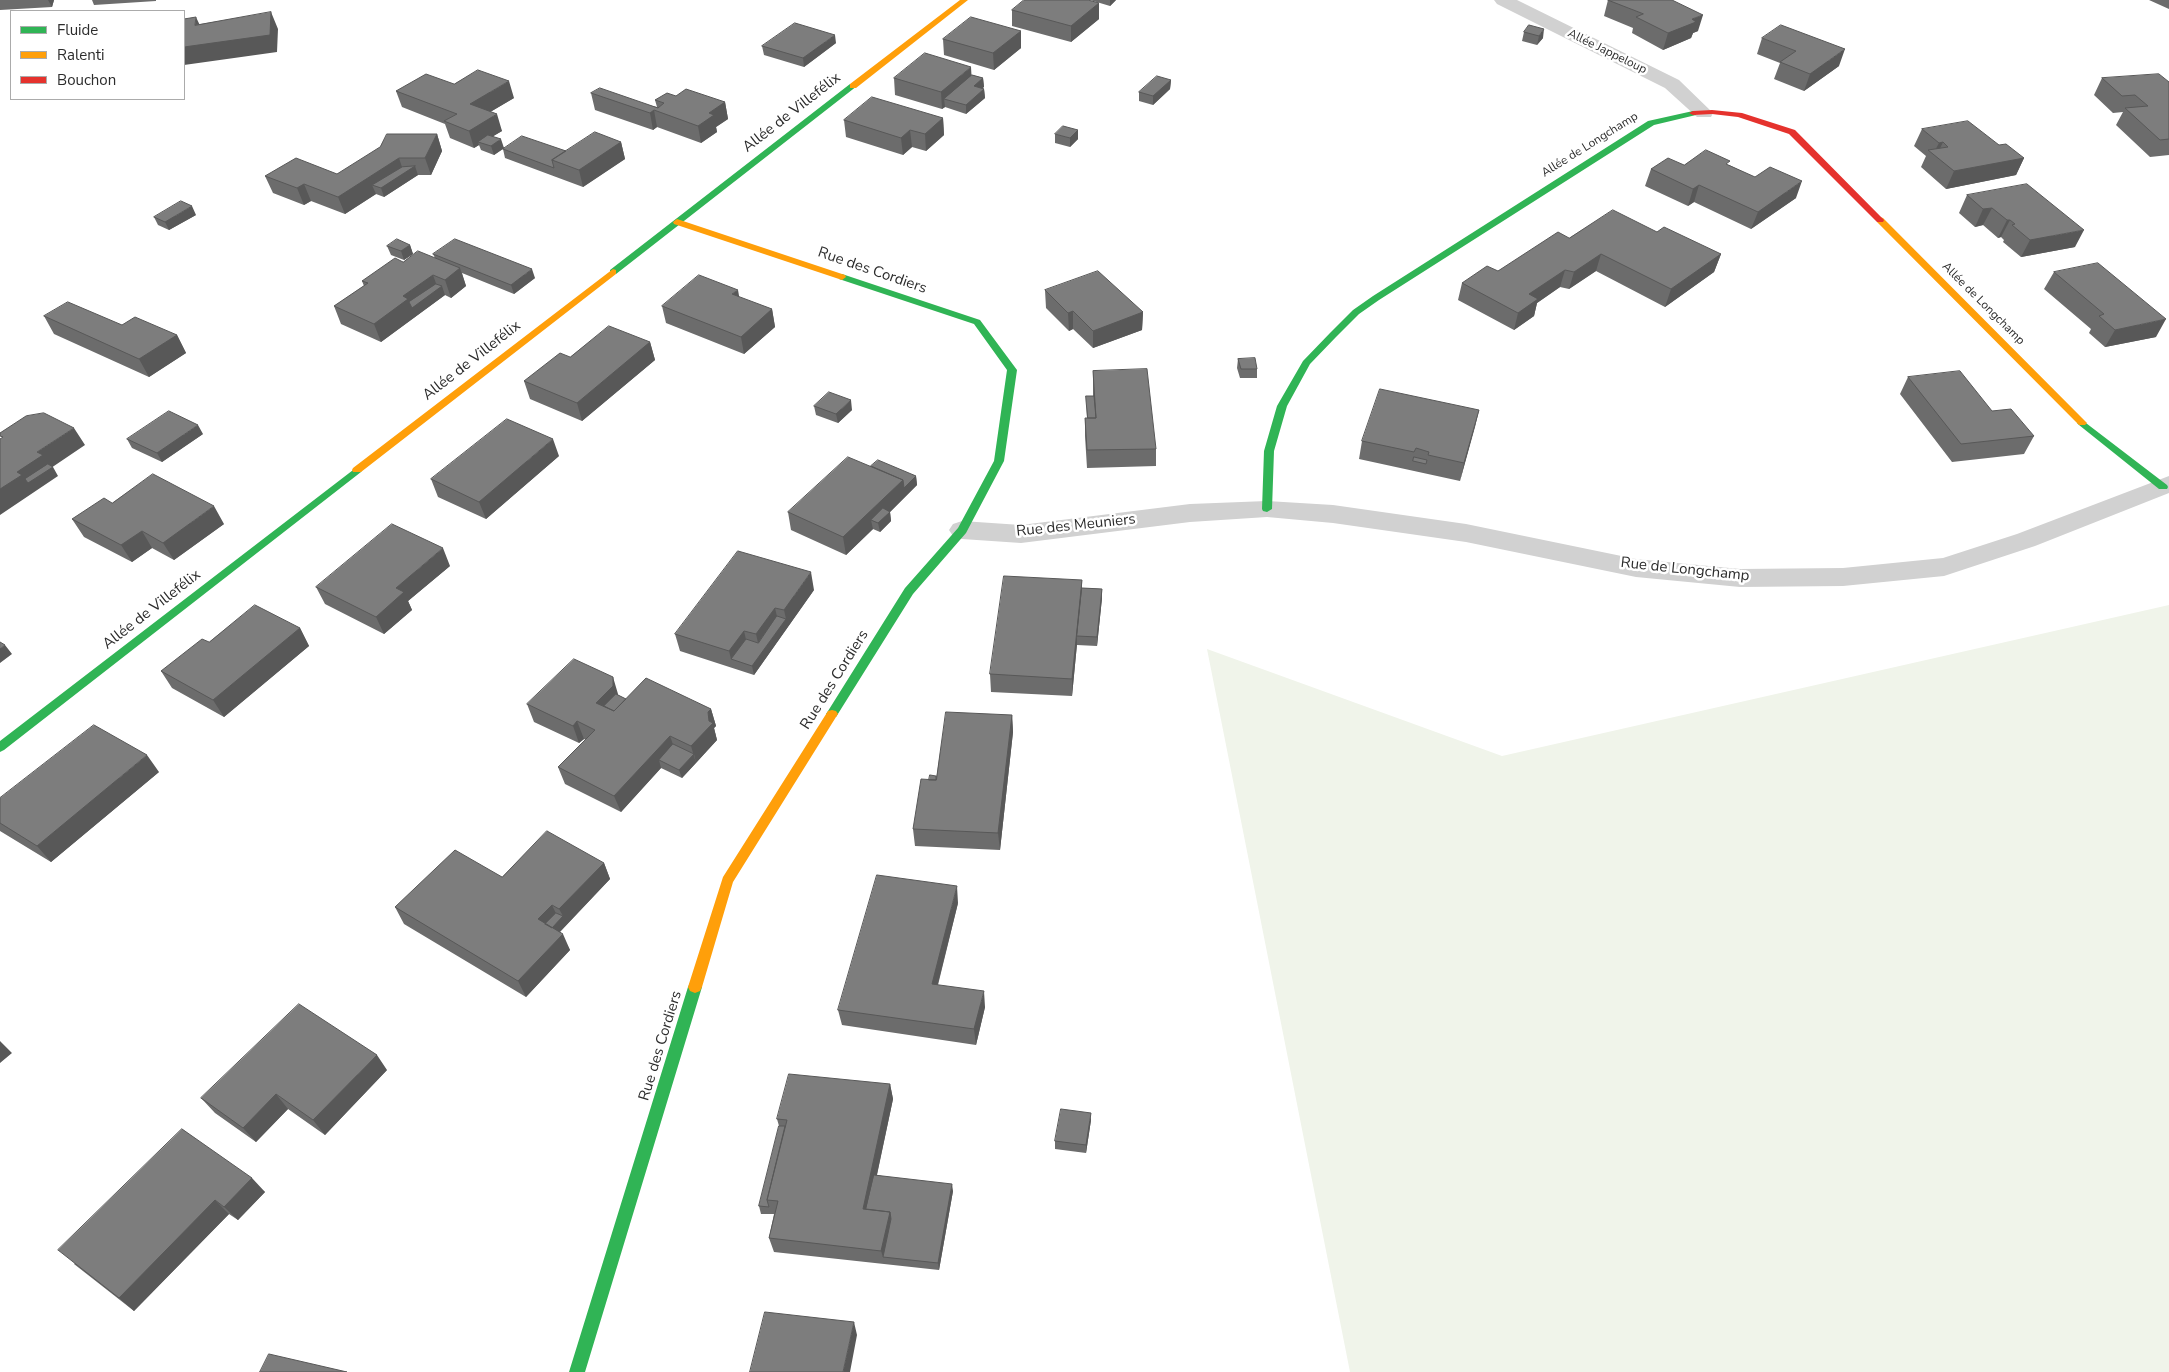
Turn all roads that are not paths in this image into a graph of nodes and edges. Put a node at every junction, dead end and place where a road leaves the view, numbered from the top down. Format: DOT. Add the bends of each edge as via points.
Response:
graph roads {
  1 [pos="964,0"];
  2 [pos="1503,0"];
  3 [pos="1704,113"];
  4 [pos="677,222"];
  5 [pos="2166,486"];
  6 [pos="1267,509"];
  7 [pos="1190,513"];
  8 [pos="962,530"];
  9 [pos="0,747"];
  10 [pos="578,1372"];
  1 -- 4 [label="street, Allée de Villefélix"];
  2 -- 3 [label="street, Allée Jappeloup" via="1672,84"];
  3 -- 5 [label="street, Allée de Longchamp" via="1720,112 1756,118 1792,132 2092,433"];
  3 -- 6 [label="street, Allée de Longchamp" via="1686,113 1651,123 1356,312 1306,363 1282,406 1269,451"];
  4 -- 8 [label="street, Rue des Cordiers" via="977,322 1012,370 999,461"];
  4 -- 9 [label="street, Allée de Villefélix"];
  5 -- 6 [label="street, Rue de Longchamp" via="2026,540 1944,567 1843,577 1740,578 1636,568 1466,534 1333,514"];
  6 -- 7 [label="street, Rue de Longchamp"];
  7 -- 8 [label="street, Rue des Meuniers" via="1021,534"];
  8 -- 10 [label="street, Rue des Cordiers" via="909,591 727,881"];
}
